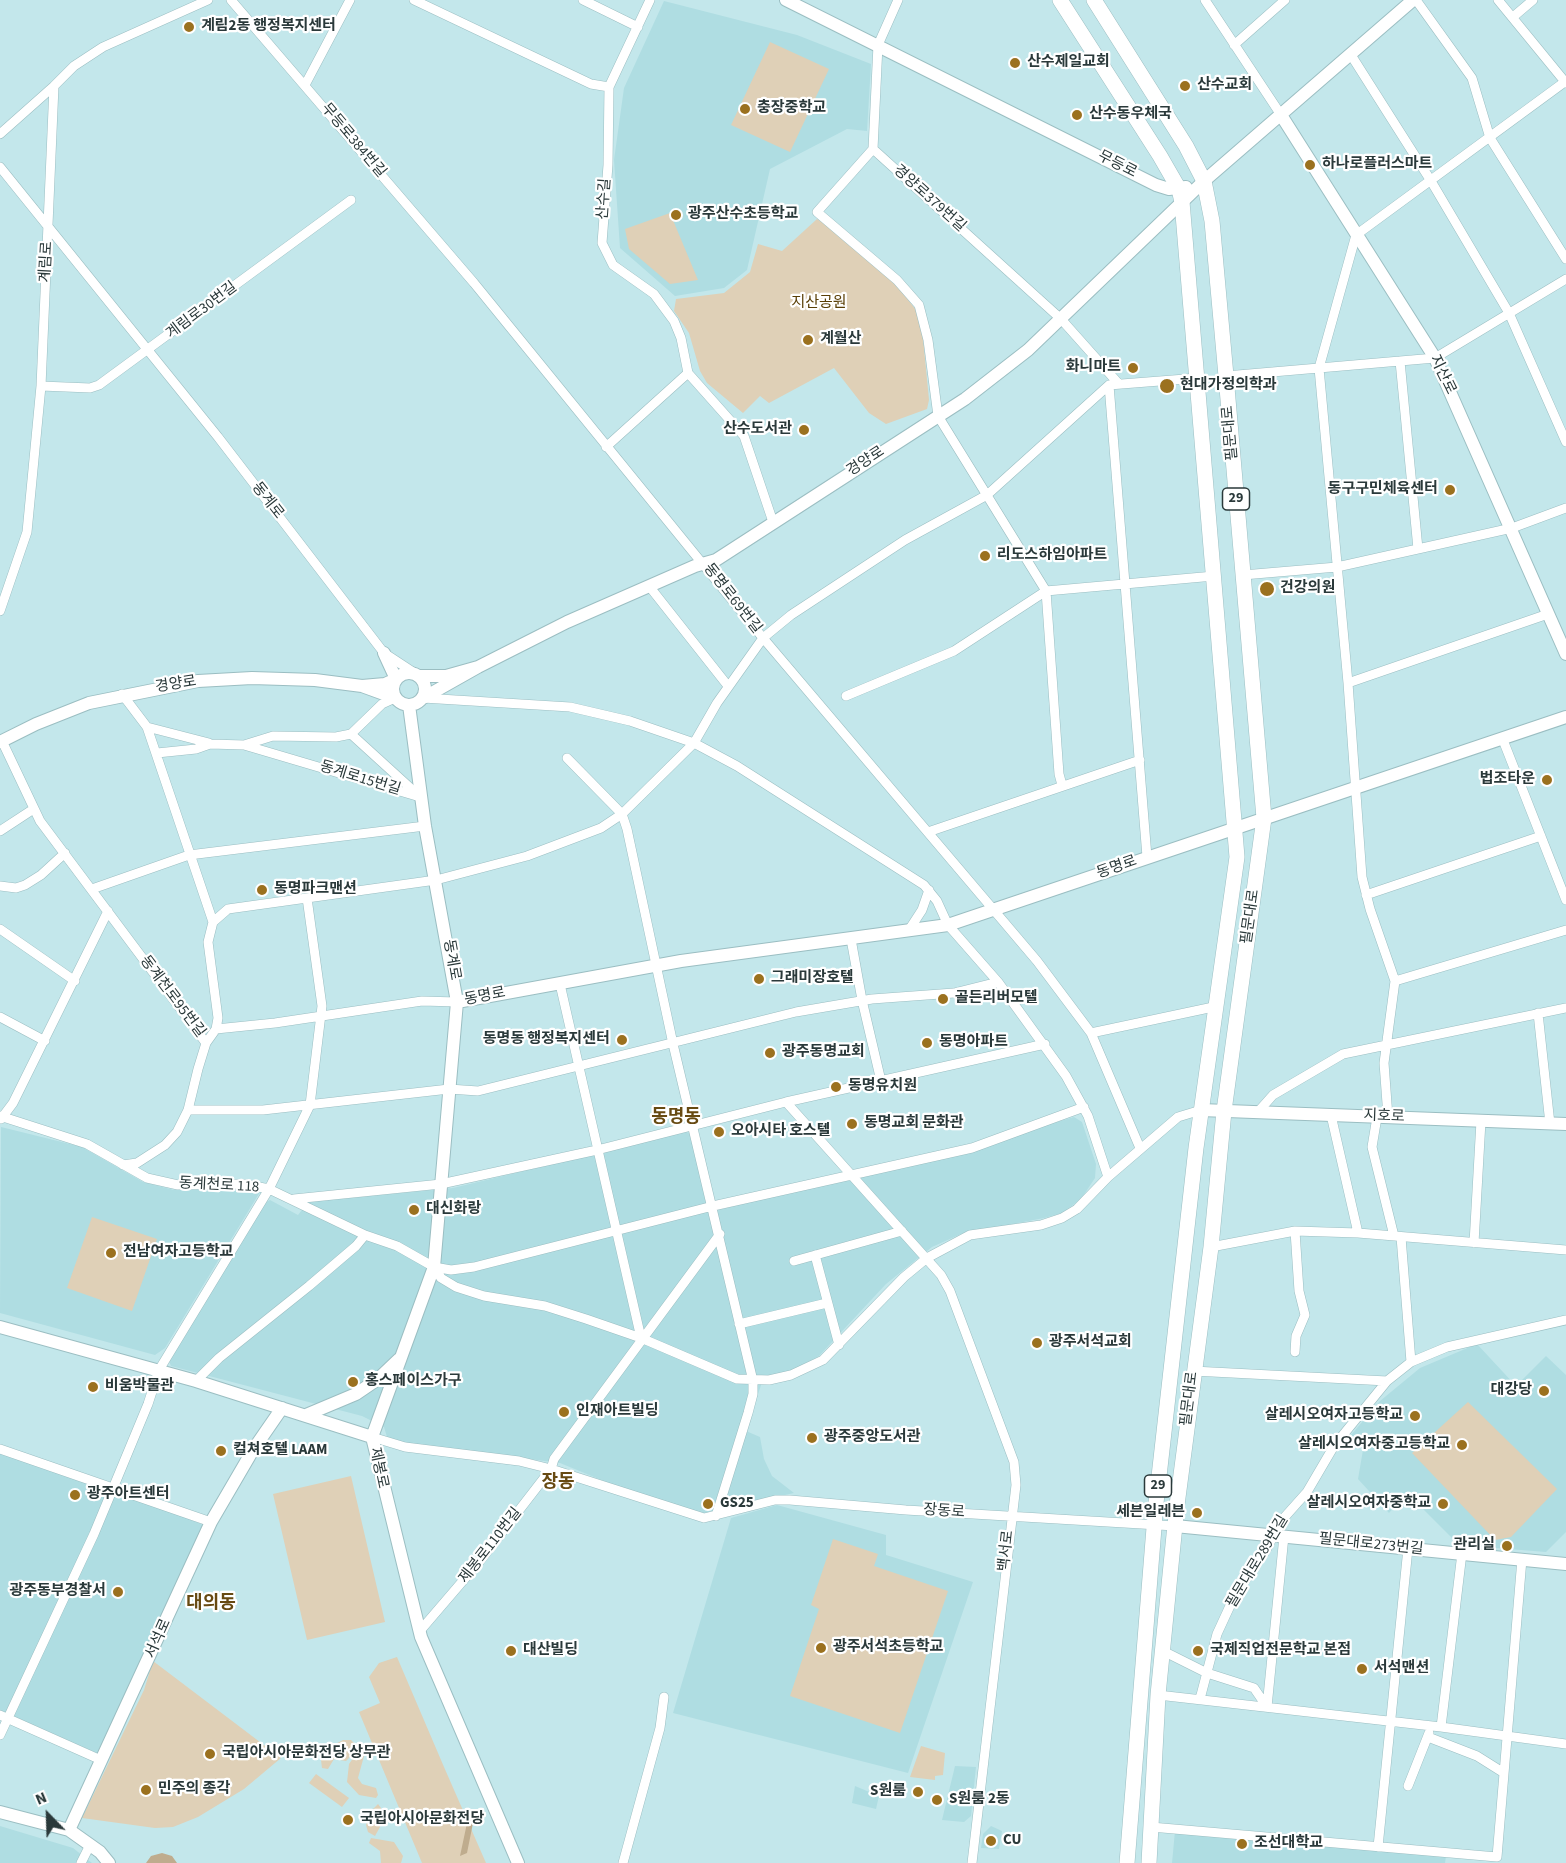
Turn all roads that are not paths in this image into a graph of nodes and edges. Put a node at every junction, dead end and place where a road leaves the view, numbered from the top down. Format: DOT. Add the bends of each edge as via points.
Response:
graph roads {
  1 [pos="208,0"];
  2 [pos="231,0"];
  3 [pos="350,0"];
  4 [pos="414,0"];
  5 [pos="583,0"];
  6 [pos="650,0"];
  7 [pos="786,0"];
  8 [pos="898,0"];
  9 [pos="1060,0"];
  10 [pos="1094,0"];
  11 [pos="1205,0"];
  12 [pos="1285,0"];
  13 [pos="1414,0"];
  14 [pos="1498,0"];
  15 [pos="1533,0"];
  16 [pos="1513,17"];
  17 [pos="638,27"];
  18 [pos="878,45"];
  19 [pos="1234,45"];
  20 [pos="1351,55"];
  21 [pos="1566,82"];
  22 [pos="305,85"];
  23 [pos="54,87"];
  24 [pos="609,87"];
  25 [pos="1281,115"];
  26 [pos="0,134"];
  27 [pos="1490,138"];
  28 [pos="873,149"];
  29 [pos="0,167"];
  30 [pos="1204,181"];
  31 [pos="1431,181"];
  32 [pos="1181,195"];
  33 [pos="351,200"];
  34 [pos="49,227"];
  35 [pos="1356,235"];
  36 [pos="1566,259"];
  37 [pos="1566,279"];
  38 [pos="474,283"];
  39 [pos="1509,313"];
  40 [pos="1061,319"];
  41 [pos="149,351"];
  42 [pos="1435,358"];
  43 [pos="1400,361"];
  44 [pos="1319,368"];
  45 [pos="687,373"];
  46 [pos="1226,376"];
  47 [pos="1198,378"];
  48 [pos="1113,384"];
  49 [pos="41,386"];
  50 [pos="938,416"];
  51 [pos="1566,442"];
  52 [pos="606,447"];
  53 [pos="987,495"];
  54 [pos="1565,511"];
  55 [pos="773,522"];
  56 [pos="1512,528"];
  57 [pos="1419,549"];
  58 [pos="704,563"];
  59 [pos="1336,567"];
  60 [pos="1243,574"];
  61 [pos="1214,576"];
  62 [pos="1125,584"];
  63 [pos="649,586"];
  64 [pos="1046,591"];
  65 [pos="0,610"];
  66 [pos="1548,615"];
  67 [pos="763,638"];
  68 [pos="384,653"];
  69 [pos="1566,654"];
  70 [pos="478,667"];
  71 [pos="417,675"];
  72 [pos="396,679"];
  73 [pos="1348,683"];
  74 [pos="362,686"];
  75 [pos="728,686"];
  76 [pos="122,694"];
  77 [pos="846,696"];
  78 [pos="395,698"];
  79 [pos="423,698"];
  80 [pos="409,705"];
  81 [pos="1566,717"];
  82 [pos="147,727"];
  83 [pos="351,734"];
  84 [pos="1503,740"];
  85 [pos="1,742"];
  86 [pos="694,743"];
  87 [pos="210,744"];
  88 [pos="244,745"];
  89 [pos="157,753"];
  90 [pos="567,758"];
  91 [pos="1140,760"];
  92 [pos="1062,785"];
  93 [pos="1356,789"];
  94 [pos="420,797"];
  95 [pos="32,810"];
  96 [pos="622,814"];
  97 [pos="1264,818"];
  98 [pos="425,826"];
  99 [pos="1233,828"];
  100 [pos="0,831"];
  101 [pos="927,832"];
  102 [pos="1541,836"];
  103 [pos="65,853"];
  104 [pos="189,855"];
  105 [pos="1147,857"];
  106 [pos="435,880"];
  107 [pos="0,886"];
  108 [pos="92,889"];
  109 [pos="929,890"];
  110 [pos="1366,895"];
  111 [pos="307,898"];
  112 [pos="1566,900"];
  113 [pos="108,911"];
  114 [pos="994,912"];
  115 [pos="213,922"];
  116 [pos="948,925"];
  117 [pos="0,929"];
  118 [pos="909,930"];
  119 [pos="1566,930"];
  120 [pos="851,939"];
  121 [pos="656,966"];
  122 [pos="75,981"];
  123 [pos="1395,981"];
  124 [pos="998,982"];
  125 [pos="560,984"];
  126 [pos="862,1000"];
  127 [pos="458,1002"];
  128 [pos="1218,1006"];
  129 [pos="1566,1008"];
  130 [pos="1538,1013"];
  131 [pos="322,1016"];
  132 [pos="0,1017"];
  133 [pos="216,1029"];
  134 [pos="1091,1033"];
  135 [pos="45,1041"];
  136 [pos="206,1043"];
  137 [pos="673,1044"];
  138 [pos="1046,1044"];
  139 [pos="1387,1045"];
  140 [pos="578,1066"];
  141 [pos="881,1081"];
  142 [pos="449,1089"];
  143 [pos="786,1102"];
  144 [pos="310,1105"];
  145 [pos="1084,1107"];
  146 [pos="188,1110"];
  147 [pos="1201,1110"];
  148 [pos="1224,1111"];
  149 [pos="1257,1113"];
  150 [pos="1331,1115"];
  151 [pos="1383,1117"];
  152 [pos="1,1118"];
  153 [pos="1481,1121"];
  154 [pos="1550,1124"];
  155 [pos="1566,1124"];
  156 [pos="694,1126"];
  157 [pos="1140,1148"];
  158 [pos="597,1150"];
  159 [pos="123,1165"];
  160 [pos="850,1176"];
  161 [pos="1108,1177"];
  162 [pos="441,1184"];
  163 [pos="269,1189"];
  164 [pos="292,1199"];
  165 [pos="713,1206"];
  166 [pos="614,1230"];
  167 [pos="902,1231"];
  168 [pos="1295,1231"];
  169 [pos="1358,1233"];
  170 [pos="720,1234"];
  171 [pos="365,1235"];
  172 [pos="1398,1236"];
  173 [pos="1474,1243"];
  174 [pos="1211,1247"];
  175 [pos="1566,1250"];
  176 [pos="815,1255"];
  177 [pos="927,1258"];
  178 [pos="794,1261"];
  179 [pos="434,1267"];
  180 [pos="827,1303"];
  181 [pos="1566,1320"];
  182 [pos="739,1324"];
  183 [pos="0,1327"];
  184 [pos="641,1338"];
  185 [pos="839,1345"];
  186 [pos="1295,1352"];
  187 [pos="402,1356"];
  188 [pos="1411,1362"];
  189 [pos="159,1370"];
  190 [pos="1193,1371"];
  191 [pos="196,1381"];
  192 [pos="753,1381"];
  193 [pos="1387,1382"];
  194 [pos="282,1408"];
  195 [pos="306,1414"];
  196 [pos="372,1437"];
  197 [pos="0,1449"];
  198 [pos="551,1469"];
  199 [pos="114,1487"];
  200 [pos="716,1516"];
  201 [pos="1011,1516"];
  202 [pos="211,1522"];
  203 [pos="1155,1525"];
  204 [pos="1175,1526"];
  205 [pos="1278,1536"];
  206 [pos="1408,1548"];
  207 [pos="1462,1553"];
  208 [pos="1522,1559"];
  209 [pos="1566,1564"];
  210 [pos="419,1632"];
  211 [pos="1163,1651"];
  212 [pos="1207,1673"];
  213 [pos="1158,1695"];
  214 [pos="664,1697"];
  215 [pos="1200,1699"];
  216 [pos="1267,1707"];
  217 [pos="4,1716"];
  218 [pos="1391,1721"];
  219 [pos="1437,1726"];
  220 [pos="0,1735"];
  221 [pos="1508,1736"];
  222 [pos="1428,1737"];
  223 [pos="1566,1744"];
  224 [pos="101,1760"];
  225 [pos="1504,1773"];
  226 [pos="1408,1786"];
  227 [pos="0,1812"];
  228 [pos="1151,1827"];
  229 [pos="69,1830"];
  230 [pos="90,1845"];
  231 [pos="1378,1847"];
  232 [pos="81,1863"];
  233 [pos="109,1863"];
  234 [pos="518,1863"];
  235 [pos="623,1863"];
  236 [pos="972,1863"];
  237 [pos="1127,1863"];
  238 [pos="1149,1863"];
  1 -- 23 [label="street" via="103,47 74,66"];
  2 -- 22 [label="street, 무등로384번길"];
  3 -- 22 [label="street"];
  4 -- 24 [label="street" via="591,84"];
  5 -- 17 [label="street"];
  6 -- 17 [label="street, 산수길"];
  7 -- 18 [label="street, 무등로"];
  8 -- 18 [label="street"];
  9 -- 32 [label="main road, 필문대로 / 29"];
  10 -- 30 [label="main road, 필문대로 / 29"];
  11 -- 19 [label="street"];
  12 -- 19 [label="street"];
  13 -- 20 [label="street"];
  13 -- 27 [label="street" via="1472,78"];
  14 -- 16 [label="street"];
  15 -- 16 [label="street"];
  16 -- 21 [label="street"];
  17 -- 24 [label="street, 산수길"];
  18 -- 28 [label="street"];
  18 -- 32 [label="street, 무등로"];
  19 -- 25 [label="street"];
  20 -- 25 [label="street"];
  20 -- 31 [label="street"];
  21 -- 27 [label="street"];
  22 -- 38 [label="street, 무등로384번길"];
  23 -- 26 [label="street"];
  23 -- 34 [label="street, 계림로"];
  24 -- 45 [label="street, 산수길" via="602,243 613,265 654,294 668,310 681,338"];
  25 -- 30 [label="street"];
  25 -- 35 [label="street, 지산로"];
  27 -- 31 [label="street"];
  27 -- 36 [label="street"];
  28 -- 40 [label="street, 경양로379번길"];
  28 -- 50 [label="street" via="817,212 897,280 919,305"];
  29 -- 34 [label="street, 동계로"];
  30 -- 32 [label="street, 경양로"];
  30 -- 46 [label="main road, 필문대로 / 29" via="1212,221"];
  31 -- 35 [label="street"];
  31 -- 39 [label="street"];
  32 -- 40 [label="street, 경양로"];
  32 -- 47 [label="main road, 필문대로 / 29"];
  33 -- 41 [label="street, 계림로30번길"];
  34 -- 41 [label="street, 동계로"];
  34 -- 49 [label="street, 계림로"];
  35 -- 42 [label="street, 지산로"];
  35 -- 44 [label="street"];
  37 -- 39 [label="street"];
  38 -- 52 [label="street, 동명로69번길"];
  39 -- 42 [label="street"];
  39 -- 51 [label="street"];
  40 -- 48 [label="street, 경양로379번길"];
  40 -- 50 [label="street, 경양로" via="1004,371"];
  41 -- 49 [label="street, 계림로30번길" via="96,386"];
  41 -- 68 [label="street, 동계로"];
  42 -- 43 [label="street"];
  42 -- 56 [label="street, 지산로"];
  43 -- 44 [label="street"];
  43 -- 57 [label="street"];
  44 -- 46 [label="street"];
  44 -- 59 [label="street"];
  45 -- 52 [label="street"];
  45 -- 55 [label="street" via="744,436"];
  46 -- 60 [label="main road, 필문대로 / 29"];
  47 -- 48 [label="street"];
  47 -- 61 [label="main road, 필문대로 / 29"];
  48 -- 53 [label="street"];
  48 -- 62 [label="street"];
  49 -- 65 [label="street, 계림로" via="27,532"];
  50 -- 53 [label="street"];
  50 -- 55 [label="street, 경양로"];
  52 -- 58 [label="street, 동명로69번길"];
  53 -- 64 [label="street"];
  53 -- 67 [label="street" via="837,582"];
  54 -- 56 [label="street"];
  55 -- 58 [label="street, 경양로" via="716,560"];
  56 -- 57 [label="street"];
  56 -- 66 [label="street, 지산로"];
  57 -- 59 [label="street"];
  58 -- 63 [label="street, 경양로"];
  58 -- 67 [label="street, 동명로69번길"];
  59 -- 60 [label="street"];
  59 -- 73 [label="street"];
  60 -- 97 [label="main road, 필문대로 / 29"];
  61 -- 62 [label="street"];
  61 -- 99 [label="main road, 필문대로 / 29"];
  62 -- 64 [label="street"];
  62 -- 91 [label="street"];
  63 -- 70 [label="street, 경양로"];
  63 -- 75 [label="street"];
  64 -- 77 [label="street" via="954,651"];
  64 -- 92 [label="street"];
  66 -- 69 [label="street, 지산로"];
  66 -- 73 [label="street"];
  67 -- 75 [label="street"];
  67 -- 101 [label="street, 동명로69번길"];
  68 -- 71 [label="street, 동계로"];
  68 -- 72 [label="street"];
  70 -- 71 [label="street, 경양로" via="446,676"];
  70 -- 79 [label="street, 경양로"];
  71 -- 72 [label="street, 경양로" via="403,674"];
  71 -- 79 [label="street" via="424,684"];
  72 -- 74 [label="street, 경양로"];
  72 -- 78 [label="street"];
  73 -- 93 [label="street"];
  74 -- 76 [label="street, 경양로" via="252,678 198,681"];
  74 -- 78 [label="street"];
  75 -- 86 [label="street"];
  76 -- 82 [label="street"];
  76 -- 85 [label="street, 경양로" via="63,712"];
  78 -- 80 [label="street"];
  78 -- 83 [label="street" via="382,704"];
  79 -- 80 [label="street, 경양로"];
  79 -- 86 [label="street" via="570,707 630,721"];
  80 -- 94 [label="street, 동계로"];
  81 -- 84 [label="street, 동명로"];
  82 -- 87 [label="street"];
  82 -- 89 [label="street"];
  83 -- 88 [label="street, 동계로15번길" via="273,736"];
  83 -- 94 [label="street, 동계로15번길"];
  84 -- 93 [label="street, 동명로"];
  84 -- 102 [label="street"];
  85 -- 95 [label="street, 동계천로95번길"];
  86 -- 96 [label="street"];
  86 -- 109 [label="street" via="757,778"];
  87 -- 88 [label="street, 동계로15번길"];
  87 -- 89 [label="street, 동계로15번길"];
  88 -- 94 [label="street, 동계로15번길"];
  89 -- 104 [label="street"];
  90 -- 96 [label="street"];
  91 -- 92 [label="street"];
  91 -- 105 [label="street"];
  92 -- 101 [label="street"];
  93 -- 97 [label="street, 동명로"];
  93 -- 110 [label="street"];
  94 -- 98 [label="street, 동계로"];
  95 -- 100 [label="street"];
  95 -- 103 [label="street, 동계천로95번길"];
  96 -- 106 [label="street" via="571,842"];
  96 -- 121 [label="street"];
  97 -- 99 [label="street, 동명로"];
  97 -- 148 [label="main road, 필문대로 / 29"];
  98 -- 104 [label="street"];
  98 -- 106 [label="street, 동계로"];
  99 -- 105 [label="street, 동명로"];
  99 -- 128 [label="main road, 필문대로 / 29" via="1237,856"];
  101 -- 114 [label="street, 동명로69번길"];
  102 -- 110 [label="street"];
  102 -- 112 [label="street"];
  103 -- 107 [label="street" via="25,885"];
  103 -- 108 [label="street, 동계천로95번길"];
  104 -- 108 [label="street"];
  104 -- 115 [label="street"];
  105 -- 114 [label="street, 동명로"];
  106 -- 111 [label="street"];
  106 -- 127 [label="street, 동계로"];
  108 -- 113 [label="street, 동계천로95번길"];
  109 -- 116 [label="street"];
  109 -- 118 [label="street"];
  110 -- 123 [label="street"];
  111 -- 115 [label="street" via="228,909"];
  111 -- 131 [label="street"];
  113 -- 122 [label="street"];
  113 -- 136 [label="street, 동계천로95번길"];
  114 -- 116 [label="street, 동명로"];
  114 -- 134 [label="street, 동명로69번길" via="1044,969"];
  115 -- 133 [label="street" via="208,942 218,1006"];
  116 -- 118 [label="street, 동명로"];
  116 -- 124 [label="street"];
  117 -- 122 [label="street"];
  118 -- 120 [label="street, 동명로"];
  119 -- 123 [label="street"];
  120 -- 121 [label="street, 동명로"];
  120 -- 126 [label="street"];
  121 -- 125 [label="street, 동명로"];
  121 -- 137 [label="street"];
  122 -- 135 [label="street"];
  123 -- 139 [label="street"];
  124 -- 126 [label="street" via="954,993"];
  124 -- 138 [label="street"];
  125 -- 127 [label="street, 동명로"];
  125 -- 140 [label="street"];
  126 -- 137 [label="street" via="796,1012"];
  126 -- 141 [label="street"];
  127 -- 131 [label="street" via="422,1001"];
  127 -- 142 [label="street, 동명로"];
  128 -- 134 [label="street"];
  128 -- 147 [label="main road, 필문대로 / 29"];
  129 -- 130 [label="street"];
  130 -- 139 [label="street"];
  130 -- 154 [label="street"];
  131 -- 133 [label="street"];
  131 -- 144 [label="street"];
  132 -- 135 [label="street"];
  133 -- 136 [label="street"];
  134 -- 157 [label="street, 동명로69번길"];
  135 -- 152 [label="street"];
  136 -- 146 [label="street, 동계천로95번길"];
  137 -- 140 [label="street"];
  137 -- 156 [label="street"];
  138 -- 141 [label="street"];
  138 -- 145 [label="street"];
  139 -- 149 [label="street" via="1343,1054 1273,1095"];
  139 -- 151 [label="street"];
  140 -- 142 [label="street" via="478,1091"];
  140 -- 158 [label="street"];
  141 -- 143 [label="street"];
  142 -- 144 [label="street"];
  142 -- 162 [label="street, 동명로"];
  143 -- 156 [label="street"];
  143 -- 160 [label="street, 백서로"];
  144 -- 146 [label="street" via="263,1110"];
  144 -- 163 [label="street"];
  145 -- 160 [label="street" via="986,1144"];
  145 -- 161 [label="street"];
  146 -- 159 [label="street, 동계천로95번길" via="165,1145 137,1163"];
  147 -- 148 [label="street, 지호로"];
  147 -- 157 [label="street" via="1178,1117"];
  147 -- 203 [label="main road, 필문대로 / 29"];
  148 -- 149 [label="street, 지호로"];
  148 -- 174 [label="main road, 필문대로 / 29"];
  149 -- 150 [label="street, 지호로"];
  150 -- 151 [label="street, 지호로"];
  150 -- 169 [label="street"];
  151 -- 153 [label="street, 지호로"];
  151 -- 172 [label="street" via="1372,1147"];
  152 -- 159 [label="street, 동계천로 118" via="87,1144"];
  153 -- 154 [label="street, 지호로"];
  153 -- 173 [label="street"];
  154 -- 155 [label="street, 지호로"];
  156 -- 158 [label="street"];
  156 -- 165 [label="street"];
  157 -- 161 [label="street"];
  158 -- 162 [label="street"];
  158 -- 166 [label="street"];
  159 -- 163 [label="street, 동계천로 118" via="169,1184 244,1184"];
  160 -- 165 [label="street"];
  160 -- 167 [label="street, 백서로"];
  161 -- 177 [label="street" via="1077,1209 1062,1218 1041,1225 970,1235"];
  162 -- 164 [label="street"];
  162 -- 179 [label="street, 동명로"];
  163 -- 164 [label="street, 동계천로 118"];
  163 -- 189 [label="street"];
  164 -- 171 [label="street, 동계천로 118"];
  165 -- 166 [label="street"];
  165 -- 170 [label="street"];
  166 -- 179 [label="street" via="460,1270"];
  166 -- 184 [label="street"];
  167 -- 176 [label="street"];
  167 -- 177 [label="street, 백서로"];
  168 -- 169 [label="street"];
  168 -- 174 [label="street"];
  168 -- 186 [label="street" via="1299,1291 1305,1315 1296,1336"];
  169 -- 172 [label="street"];
  170 -- 182 [label="street"];
  170 -- 184 [label="street, 제봉로110번길"];
  171 -- 179 [label="street, 동계천로 118" via="397,1246"];
  171 -- 191 [label="street"];
  172 -- 173 [label="street"];
  172 -- 188 [label="street"];
  173 -- 175 [label="street"];
  174 -- 190 [label="main road, 필문대로 / 29"];
  176 -- 178 [label="street"];
  176 -- 180 [label="street"];
  177 -- 185 [label="street"];
  177 -- 201 [label="street, 백서로" via="950,1291 1014,1462 1016,1485"];
  179 -- 184 [label="street" via="441,1278 456,1287 560,1310"];
  179 -- 187 [label="street, 동명로"];
  180 -- 182 [label="street"];
  180 -- 185 [label="street"];
  181 -- 188 [label="street, 필문대로289번길" via="1447,1347"];
  182 -- 192 [label="street"];
  183 -- 189 [label="street, 제봉로"];
  184 -- 192 [label="street" via="737,1379"];
  184 -- 198 [label="street, 제봉로110번길" via="554,1459"];
  185 -- 192 [label="street" via="810,1367 791,1375"];
  187 -- 195 [label="street" via="356,1394"];
  187 -- 196 [label="street, 동명로"];
  188 -- 193 [label="street, 필문대로289번길"];
  189 -- 191 [label="street, 제봉로"];
  189 -- 199 [label="street"];
  190 -- 193 [label="street"];
  190 -- 204 [label="main road, 필문대로 / 29"];
  191 -- 194 [label="street, 제봉로"];
  192 -- 200 [label="street" via="748,1413"];
  193 -- 205 [label="street, 필문대로289번길" via="1334,1446"];
  194 -- 195 [label="street, 제봉로"];
  194 -- 202 [label="street, 서석로"];
  195 -- 196 [label="street, 제봉로"];
  196 -- 198 [label="street, 장동로" via="405,1447 519,1461"];
  196 -- 210 [label="street, 제봉로"];
  197 -- 199 [label="street"];
  198 -- 200 [label="street, 장동로" via="704,1518"];
  198 -- 210 [label="street, 제봉로110번길" via="480,1562"];
  199 -- 202 [label="street"];
  199 -- 217 [label="street" via="59,1609"];
  200 -- 201 [label="street, 장동로" via="765,1502 790,1500"];
  201 -- 203 [label="street, 장동로"];
  201 -- 236 [label="street, 백서로"];
  202 -- 224 [label="street, 서석로"];
  203 -- 204 [label="street, 장동로"];
  203 -- 237 [label="main road, 필문대로 / 29"];
  204 -- 205 [label="street, 필문대로273번길"];
  204 -- 211 [label="main road, 필문대로 / 29"];
  205 -- 206 [label="street, 필문대로273번길"];
  205 -- 212 [label="street, 필문대로289번길" via="1235,1595 1217,1634"];
  205 -- 216 [label="street"];
  206 -- 207 [label="street, 필문대로273번길"];
  206 -- 218 [label="street"];
  207 -- 208 [label="street, 필문대로273번길"];
  207 -- 219 [label="street"];
  208 -- 209 [label="street, 필문대로273번길"];
  208 -- 221 [label="street"];
  210 -- 234 [label="street, 제봉로"];
  211 -- 212 [label="street"];
  211 -- 213 [label="main road, 필문대로 / 29"];
  212 -- 215 [label="street, 필문대로289번길"];
  212 -- 216 [label="street" via="1254,1688"];
  213 -- 215 [label="street"];
  213 -- 228 [label="main road, 필문대로 / 29"];
  214 -- 235 [label="street" via="660,1728"];
  215 -- 216 [label="street"];
  216 -- 218 [label="street"];
  217 -- 220 [label="street"];
  217 -- 224 [label="street"];
  218 -- 219 [label="street"];
  218 -- 231 [label="street"];
  219 -- 221 [label="street"];
  219 -- 222 [label="street"];
  221 -- 223 [label="street"];
  221 -- 225 [label="street"];
  222 -- 225 [label="street" via="1478,1756"];
  222 -- 226 [label="street"];
  224 -- 229 [label="street, 서석로"];
  225 -- 231 [label="street" via="1497,1857"];
  227 -- 229 [label="street"];
  228 -- 231 [label="street"];
  228 -- 238 [label="main road, 필문대로 / 29"];
  229 -- 230 [label="street"];
  230 -- 232 [label="street"];
  230 -- 233 [label="street"];
}
